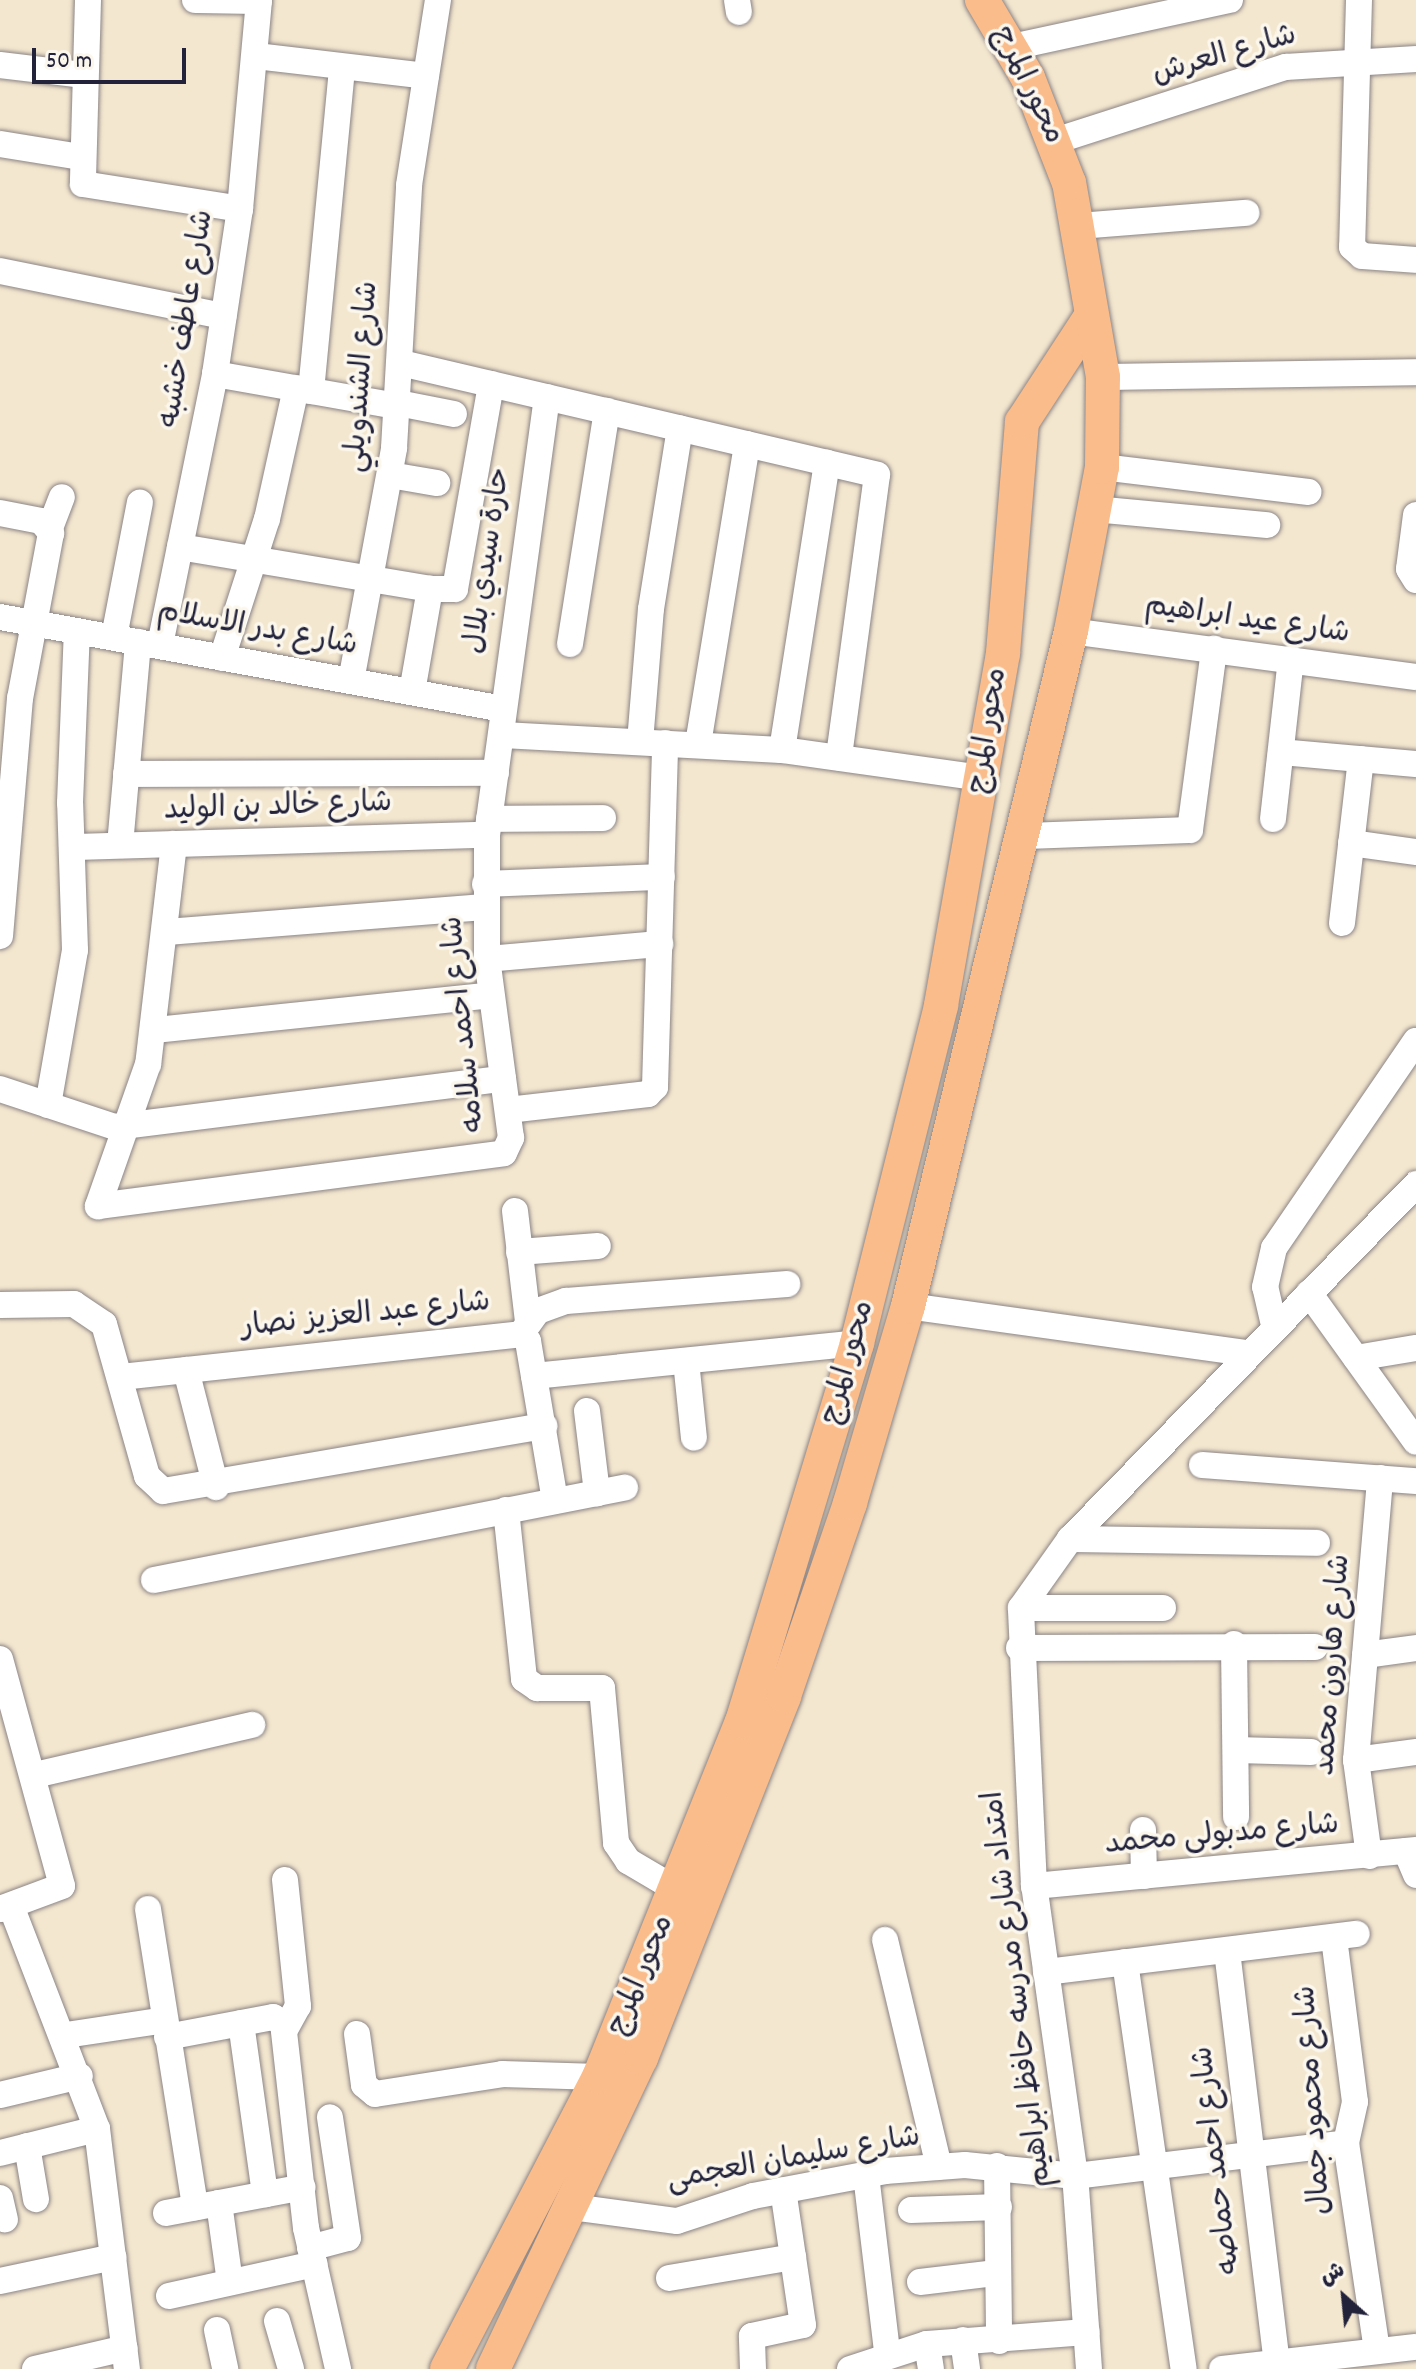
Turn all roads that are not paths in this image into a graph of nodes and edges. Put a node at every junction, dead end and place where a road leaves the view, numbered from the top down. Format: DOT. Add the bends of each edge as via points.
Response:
graph roads {
  1 [pos="88,0"];
  2 [pos="195,0"];
  3 [pos="438,0"];
  4 [pos="982,0"];
  5 [pos="1230,0"];
  6 [pos="1359,0"];
  7 [pos="259,1"];
  8 [pos="1012,47"];
  9 [pos="256,56"];
  10 [pos="1416,59"];
  11 [pos="1360,60"];
  12 [pos="0,65"];
  13 [pos="342,69"];
  14 [pos="84,75"];
  15 [pos="426,76"];
  16 [pos="1055,141"];
  17 [pos="0,144"];
  18 [pos="80,157"];
  19 [pos="240,209"];
  20 [pos="1246,213"];
  21 [pos="1079,226"];
  22 [pos="1416,260"];
  23 [pos="0,271"];
  24 [pos="224,316"];
  25 [pos="1091,316"];
  26 [pos="401,363"];
  27 [pos="1416,372"];
  28 [pos="215,374"];
  29 [pos="1103,377"];
  30 [pos="491,384"];
  31 [pos="303,390"];
  32 [pos="547,397"];
  33 [pos="398,405"];
  34 [pos="607,411"];
  35 [pos="454,414"];
  36 [pos="680,428"];
  37 [pos="747,444"];
  38 [pos="827,462"];
  39 [pos="1102,467"];
  40 [pos="390,475"];
  41 [pos="437,483"];
  42 [pos="1308,492"];
  43 [pos="62,497"];
  44 [pos="140,502"];
  45 [pos="1094,509"];
  46 [pos="0,513"];
  47 [pos="1416,515"];
  48 [pos="1267,525"];
  49 [pos="50,528"];
  50 [pos="180,547"];
  51 [pos="253,559"];
  52 [pos="369,579"];
  53 [pos="1416,580"];
  54 [pos="430,589"];
  55 [pos="0,617"];
  56 [pos="32,623"];
  57 [pos="77,631"];
  58 [pos="1071,631"];
  59 [pos="137,641"];
  60 [pos="570,644"];
  61 [pos="1214,649"];
  62 [pos="222,658"];
  63 [pos="1291,659"];
  64 [pos="1416,677"];
  65 [pos="351,681"];
  66 [pos="412,692"];
  67 [pos="502,722"];
  68 [pos="652,742"];
  69 [pos="698,744"];
  70 [pos="782,750"];
  71 [pos="1281,752"];
  72 [pos="839,757"];
  73 [pos="1361,759"];
  74 [pos="1416,764"];
  75 [pos="496,773"];
  76 [pos="126,774"];
  77 [pos="982,778"];
  78 [pos="603,818"];
  79 [pos="1273,819"];
  80 [pos="488,827"];
  81 [pos="1026,836"];
  82 [pos="1351,843"];
  83 [pos="174,844"];
  84 [pos="120,845"];
  85 [pos="72,847"];
  86 [pos="1416,852"];
  87 [pos="662,877"];
  88 [pos="485,896"];
  89 [pos="1342,923"];
  90 [pos="167,932"];
  91 [pos="0,936"];
  92 [pos="660,944"];
  93 [pos="487,959"];
  94 [pos="491,995"];
  95 [pos="155,1030"];
  96 [pos="1416,1041"];
  97 [pos="503,1079"];
  98 [pos="0,1089"];
  99 [pos="48,1105"];
  100 [pos="508,1110"];
  101 [pos="122,1126"];
  102 [pos="1416,1184"];
  103 [pos="515,1211"];
  104 [pos="598,1246"];
  105 [pos="519,1252"];
  106 [pos="787,1284"];
  107 [pos="1309,1293"];
  108 [pos="0,1305"];
  109 [pos="908,1306"];
  110 [pos="1274,1325"];
  111 [pos="524,1328"];
  112 [pos="857,1343"];
  113 [pos="1416,1348"];
  114 [pos="1247,1353"];
  115 [pos="1356,1358"];
  116 [pos="686,1361"];
  117 [pos="186,1370"];
  118 [pos="534,1376"];
  119 [pos="121,1377"];
  120 [pos="587,1411"];
  121 [pos="544,1426"];
  122 [pos="694,1438"];
  123 [pos="1416,1442"];
  124 [pos="1202,1465"];
  125 [pos="1380,1478"];
  126 [pos="1416,1481"];
  127 [pos="216,1487"];
  128 [pos="625,1488"];
  129 [pos="597,1493"];
  130 [pos="555,1501"];
  131 [pos="506,1510"];
  132 [pos="1070,1539"];
  133 [pos="1317,1543"];
  134 [pos="154,1580"];
  135 [pos="1021,1608"];
  136 [pos="1163,1608"];
  137 [pos="1234,1644"];
  138 [pos="1315,1647"];
  139 [pos="1019,1648"];
  140 [pos="1416,1648"];
  141 [pos="1365,1655"];
  142 [pos="0,1659"];
  143 [pos="252,1725"];
  144 [pos="1236,1750"];
  145 [pos="1311,1752"];
  146 [pos="1416,1752"];
  147 [pos="1356,1760"];
  148 [pos="35,1775"];
  149 [pos="1236,1817"];
  150 [pos="1143,1830"];
  151 [pos="1369,1856"];
  152 [pos="1413,1859"];
  153 [pos="1144,1876"];
  154 [pos="285,1880"];
  155 [pos="1034,1886"];
  156 [pos="679,1891"];
  157 [pos="5,1907"];
  158 [pos="148,1909"];
  159 [pos="677,1931"];
  160 [pos="885,1940"];
  161 [pos="1227,1951"];
  162 [pos="1125,1962"];
  163 [pos="1046,1972"];
  164 [pos="241,2023"];
  165 [pos="286,2028"];
  166 [pos="166,2029"];
  167 [pos="357,2034"];
  168 [pos="66,2035"];
  169 [pos="80,2076"];
  170 [pos="599,2077"];
  171 [pos="0,2095"];
  172 [pos="330,2117"];
  173 [pos="97,2129"];
  174 [pos="1346,2143"];
  175 [pos="27,2146"];
  176 [pos="0,2153"];
  177 [pos="1248,2155"];
  178 [pos="997,2166"];
  179 [pos="1155,2166"];
  180 [pos="939,2167"];
  181 [pos="866,2175"];
  182 [pos="1075,2176"];
  183 [pos="303,2187"];
  184 [pos="783,2190"];
  185 [pos="265,2194"];
  186 [pos="36,2199"];
  187 [pos="207,2205"];
  188 [pos="572,2207"];
  189 [pos="999,2207"];
  190 [pos="911,2210"];
  191 [pos="166,2213"];
  192 [pos="312,2256"];
  193 [pos="114,2257"];
  194 [pos="793,2257"];
  195 [pos="996,2273"];
  196 [pos="669,2278"];
  197 [pos="0,2281"];
  198 [pos="230,2282"];
  199 [pos="920,2282"];
  200 [pos="169,2296"];
  201 [pos="277,2321"];
  202 [pos="217,2330"];
  203 [pos="1087,2332"];
  204 [pos="963,2340"];
  205 [pos="999,2341"];
  206 [pos="1377,2351"];
  207 [pos="887,2352"];
  208 [pos="1410,2355"];
  209 [pos="929,2356"];
  210 [pos="126,2358"];
  211 [pos="1277,2362"];
  212 [pos="35,2369"];
  213 [pos="225,2369"];
  214 [pos="291,2369"];
  215 [pos="338,2369"];
  216 [pos="447,2369"];
  217 [pos="493,2369"];
  218 [pos="753,2369"];
  219 [pos="850,2369"];
  220 [pos="967,2369"];
  221 [pos="1089,2369"];
  222 [pos="1184,2369"];
  223 [pos="1222,2369"];
  1 -- 14 [label="street"];
  2 -- 7 [label="street"];
  3 -- 15 [label="street, شارع الشندويلي"];
  4 -- 8 [label="main road, محور المرج"];
  5 -- 8 [label="street"];
  6 -- 11 [label="street"];
  7 -- 9 [label="street, شارع عاطف خشبه"];
  8 -- 16 [label="main road, محور المرج"];
  9 -- 13 [label="street"];
  9 -- 19 [label="street, شارع عاطف خشبه"];
  10 -- 11 [label="street, شارع العرش"];
  11 -- 16 [label="street, شارع العرش" via="1286,67"];
  11 -- 22 [label="street" via="1352,247 1362,256"];
  12 -- 14 [label="street"];
  13 -- 15 [label="street"];
  13 -- 31 [label="street"];
  14 -- 18 [label="street"];
  15 -- 26 [label="street, شارع الشندويلي" via="409,185"];
  16 -- 21 [label="main road, محور المرج"];
  17 -- 18 [label="street"];
  18 -- 19 [label="street" via="87,187"];
  19 -- 24 [label="street, شارع عاطف خشبه"];
  20 -- 21 [label="street"];
  21 -- 25 [label="main road, محور المرج"];
  23 -- 24 [label="street"];
  24 -- 28 [label="street, شارع عاطف خشبه"];
  25 -- 29 [label="main road, محور المرج"];
  25 -- 77 [label="main road, محور المرج" via="1022,422 1003,653"];
  26 -- 30 [label="street"];
  26 -- 33 [label="street, شارع الشندويلي"];
  27 -- 29 [label="street"];
  28 -- 31 [label="street"];
  28 -- 50 [label="street, شارع عاطف خشبه"];
  29 -- 39 [label="main road, محور المرج"];
  30 -- 32 [label="street"];
  30 -- 54 [label="street" via="455,589"];
  31 -- 33 [label="street"];
  31 -- 51 [label="street"];
  32 -- 34 [label="street"];
  32 -- 67 [label="street, حارة سيدي بلال"];
  33 -- 35 [label="street"];
  33 -- 40 [label="street, شارع الشندويلي"];
  34 -- 36 [label="street"];
  34 -- 60 [label="street"];
  36 -- 37 [label="street"];
  36 -- 68 [label="street" via="651,609"];
  37 -- 38 [label="street"];
  37 -- 69 [label="street"];
  38 -- 70 [label="street"];
  38 -- 72 [label="street" via="877,475"];
  39 -- 42 [label="street"];
  39 -- 45 [label="main road, محور المرج"];
  40 -- 41 [label="street"];
  40 -- 52 [label="street, شارع الشندويلي"];
  43 -- 49 [label="street"];
  44 -- 59 [label="street"];
  45 -- 48 [label="street"];
  45 -- 58 [label="main road, محور المرج"];
  46 -- 49 [label="street"];
  47 -- 53 [label="street" via="1409,569"];
  49 -- 56 [label="street"];
  50 -- 51 [label="street"];
  50 -- 59 [label="street, شارع عاطف خشبه"];
  51 -- 52 [label="street"];
  51 -- 62 [label="street"];
  52 -- 54 [label="street"];
  52 -- 65 [label="street, شارع الشندويلي"];
  54 -- 66 [label="street"];
  55 -- 56 [label="street, شارع بدر الاسلام"];
  56 -- 57 [label="street, شارع بدر الاسلام"];
  56 -- 91 [label="street" via="8,792"];
  57 -- 59 [label="street, شارع بدر الاسلام"];
  57 -- 85 [label="street"];
  58 -- 61 [label="street, شارع عيد ابراهيم"];
  58 -- 81 [label="main road, محور المرج"];
  59 -- 62 [label="street, شارع بدر الاسلام"];
  59 -- 76 [label="street"];
  61 -- 63 [label="street, شارع عيد ابراهيم"];
  61 -- 81 [label="street" via="1190,830"];
  62 -- 65 [label="street, شارع بدر الاسلام"];
  63 -- 64 [label="street, شارع عيد ابراهيم"];
  63 -- 71 [label="street"];
  65 -- 66 [label="street, شارع بدر الاسلام"];
  66 -- 67 [label="street, شارع بدر الاسلام"];
  67 -- 68 [label="street, شارع بدر الاسلام"];
  67 -- 75 [label="street, شارع احمد سلامه"];
  68 -- 69 [label="street, شارع بدر الاسلام"];
  68 -- 87 [label="street"];
  69 -- 70 [label="street, شارع بدر الاسلام"];
  70 -- 72 [label="street, شارع بدر الاسلام"];
  71 -- 73 [label="street"];
  71 -- 79 [label="street"];
  72 -- 77 [label="street, شارع بدر الاسلام"];
  73 -- 74 [label="street"];
  73 -- 82 [label="street"];
  75 -- 76 [label="street"];
  75 -- 80 [label="street, شارع احمد سلامه"];
  76 -- 84 [label="street"];
  77 -- 112 [label="main road, محور المرج" via="916,1119"];
  78 -- 80 [label="street, شارع خالد بن الوليد"];
  80 -- 83 [label="street, شارع خالد بن الوليد"];
  80 -- 88 [label="street, شارع احمد سلامه"];
  81 -- 109 [label="main road, محور المرج"];
  82 -- 86 [label="street"];
  82 -- 89 [label="street"];
  83 -- 84 [label="street, شارع خالد بن الوليد"];
  83 -- 90 [label="street"];
  84 -- 85 [label="street, شارع خالد بن الوليد"];
  85 -- 99 [label="street" via="75,950"];
  87 -- 88 [label="street"];
  87 -- 92 [label="street"];
  88 -- 90 [label="street"];
  88 -- 93 [label="street, شارع احمد سلامه"];
  90 -- 95 [label="street"];
  92 -- 93 [label="street"];
  92 -- 100 [label="street" via="652,1091"];
  93 -- 94 [label="street, شارع احمد سلامه"];
  94 -- 95 [label="street"];
  94 -- 97 [label="street, شارع احمد سلامه"];
  95 -- 101 [label="street" via="144,1080"];
  96 -- 110 [label="street" via="1274,1248 1265,1287"];
  97 -- 100 [label="street, شارع احمد سلامه"];
  97 -- 101 [label="street"];
  98 -- 99 [label="street"];
  99 -- 101 [label="street"];
  100 -- 101 [label="street, شارع احمد سلامه" via="509,1147 496,1156 98,1206"];
  102 -- 107 [label="street"];
  103 -- 105 [label="street"];
  104 -- 105 [label="street"];
  105 -- 111 [label="street"];
  106 -- 111 [label="street" via="566,1301"];
  107 -- 110 [label="street"];
  107 -- 115 [label="street"];
  108 -- 119 [label="street" via="86,1309 110,1335"];
  109 -- 114 [label="street"];
  109 -- 159 [label="main road, محور المرج" via="818,1600"];
  110 -- 114 [label="street"];
  111 -- 117 [label="street, شارع عبد العزيز نصار"];
  111 -- 118 [label="street, شارع عبد العزيز نصار"];
  112 -- 116 [label="street"];
  112 -- 156 [label="main road, محور المرج" via="742,1722"];
  113 -- 115 [label="street"];
  114 -- 132 [label="street"];
  115 -- 123 [label="street"];
  116 -- 118 [label="street"];
  116 -- 122 [label="street"];
  117 -- 119 [label="street, شارع عبد العزيز نصار"];
  117 -- 127 [label="street"];
  118 -- 121 [label="street, شارع عبد العزيز نصار"];
  119 -- 127 [label="street" via="154,1488 179,1493"];
  120 -- 129 [label="street"];
  121 -- 127 [label="street"];
  121 -- 130 [label="street, شارع عبد العزيز نصار"];
  124 -- 125 [label="street"];
  125 -- 126 [label="street"];
  125 -- 141 [label="street, شارع هارون محمد"];
  128 -- 129 [label="street"];
  129 -- 130 [label="street"];
  130 -- 131 [label="street"];
  131 -- 134 [label="street"];
  131 -- 156 [label="street" via="524,1679 537,1688 602,1688 616,1843 628,1861"];
  132 -- 133 [label="street"];
  132 -- 135 [label="street"];
  135 -- 136 [label="street"];
  135 -- 139 [label="street, امتداد شارع مدرسه حافظ ابراهيم"];
  137 -- 138 [label="street"];
  137 -- 139 [label="street"];
  137 -- 144 [label="street"];
  139 -- 155 [label="street, امتداد شارع مدرسه حافظ ابراهيم"];
  140 -- 141 [label="street"];
  141 -- 147 [label="street, شارع هارون محمد"];
  142 -- 148 [label="street"];
  143 -- 148 [label="street"];
  144 -- 145 [label="street"];
  144 -- 149 [label="street"];
  146 -- 147 [label="street"];
  147 -- 151 [label="street, شارع هارون محمد"];
  148 -- 157 [label="street" via="62,1886"];
  150 -- 153 [label="street"];
  151 -- 152 [label="street, شارع مدبولى محمد"];
  151 -- 153 [label="street, شارع مدبولى محمد"];
  153 -- 155 [label="street, شارع مدبولى محمد"];
  154 -- 165 [label="street" via="298,2006"];
  155 -- 163 [label="street, امتداد شارع مدرسه حافظ ابراهيم"];
  156 -- 159 [label="main road, محور المرج"];
  157 -- 168 [label="street"];
  158 -- 166 [label="street"];
  159 -- 170 [label="main road, محور المرج"];
  159 -- 188 [label="main road, محور المرج"];
  160 -- 180 [label="street"];
  161 -- 162 [label="street"];
  161 -- 174 [label="street, شارع محمود جمال" via="1346,1936 1355,2102"];
  161 -- 177 [label="street, شارع احمد حماصه"];
  162 -- 163 [label="street"];
  162 -- 179 [label="street"];
  163 -- 182 [label="street, امتداد شارع مدرسه حافظ ابراهيم"];
  164 -- 165 [label="street" via="273,2017"];
  164 -- 166 [label="street"];
  164 -- 185 [label="street"];
  165 -- 183 [label="street"];
  166 -- 168 [label="street"];
  166 -- 187 [label="street"];
  167 -- 170 [label="street" via="364,2085 375,2094 502,2074"];
  168 -- 169 [label="street"];
  169 -- 171 [label="street"];
  169 -- 173 [label="street"];
  170 -- 216 [label="main road, محور المرج"];
  172 -- 192 [label="street" via="348,2239"];
  173 -- 175 [label="street"];
  173 -- 193 [label="street"];
  174 -- 177 [label="street, شارع سليمان العجمى"];
  174 -- 206 [label="street, شارع محمود جمال"];
  175 -- 176 [label="street"];
  175 -- 186 [label="street"];
  177 -- 179 [label="street, شارع سليمان العجمى"];
  177 -- 211 [label="street, شارع احمد حماصه"];
  178 -- 180 [label="street, شارع سليمان العجمى"];
  178 -- 182 [label="street, شارع سليمان العجمى"];
  178 -- 189 [label="street"];
  179 -- 182 [label="street, شارع سليمان العجمى"];
  179 -- 222 [label="street"];
  180 -- 181 [label="street, شارع سليمان العجمى"];
  181 -- 184 [label="street, شارع سليمان العجمى"];
  181 -- 207 [label="street"];
  182 -- 203 [label="street, امتداد شارع مدرسه حافظ ابراهيم"];
  183 -- 185 [label="street"];
  183 -- 192 [label="street"];
  184 -- 188 [label="street, شارع سليمان العجمى" via="677,2221"];
  184 -- 194 [label="street"];
  185 -- 187 [label="street"];
  187 -- 191 [label="street"];
  187 -- 198 [label="street"];
  188 -- 217 [label="main road, محور المرج"];
  189 -- 190 [label="street"];
  189 -- 195 [label="street"];
  192 -- 198 [label="street"];
  192 -- 215 [label="street"];
  193 -- 197 [label="street"];
  193 -- 210 [label="street"];
  194 -- 196 [label="street"];
  194 -- 218 [label="street" via="803,2325 752,2336"];
  195 -- 199 [label="street"];
  195 -- 205 [label="street"];
  198 -- 200 [label="street"];
  201 -- 214 [label="street"];
  202 -- 213 [label="street"];
  203 -- 205 [label="street"];
  203 -- 221 [label="street, امتداد شارع مدرسه حافظ ابراهيم"];
  204 -- 205 [label="street"];
  204 -- 209 [label="street"];
  204 -- 220 [label="street"];
  206 -- 208 [label="street"];
  206 -- 211 [label="street"];
  207 -- 209 [label="street"];
  207 -- 219 [label="street"];
  210 -- 212 [label="street"];
  211 -- 223 [label="street"];
}
